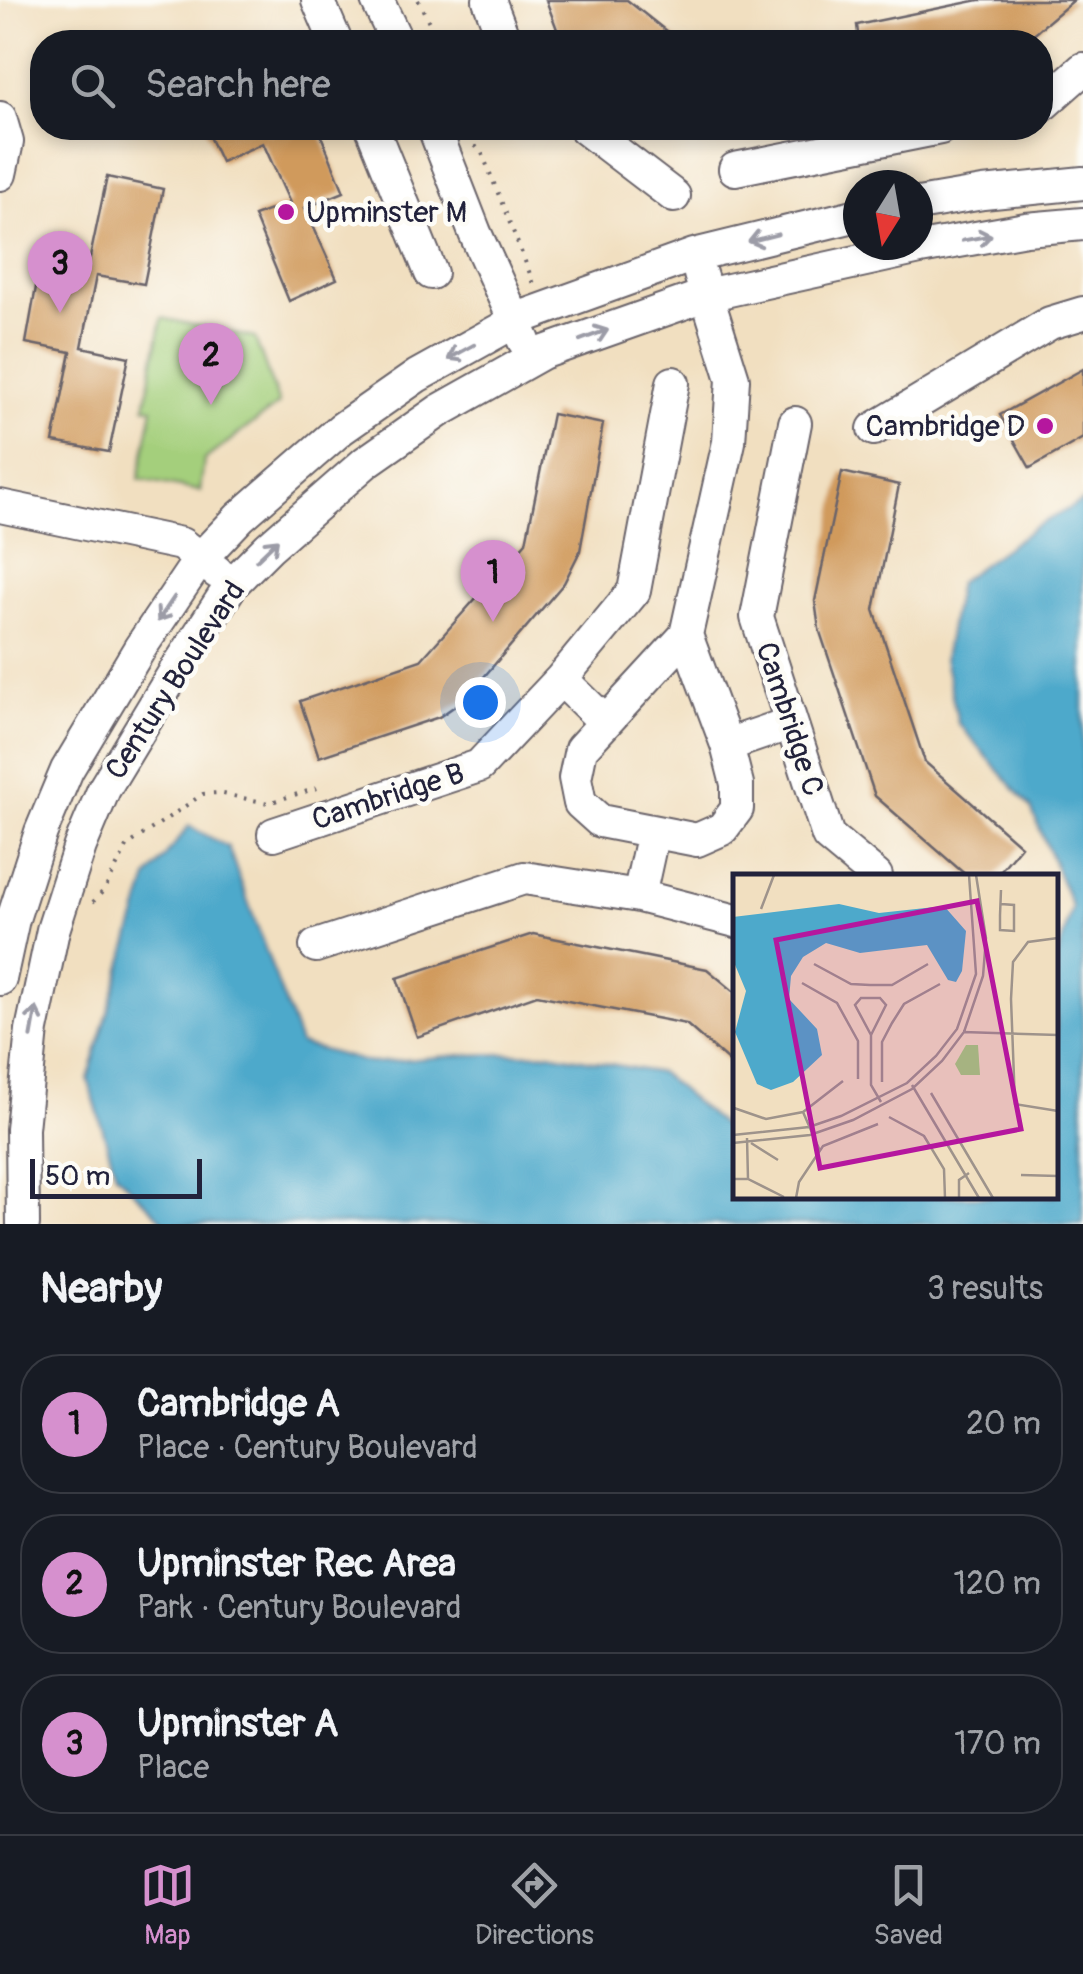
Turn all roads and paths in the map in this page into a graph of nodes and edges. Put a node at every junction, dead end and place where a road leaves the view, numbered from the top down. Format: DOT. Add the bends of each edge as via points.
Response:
graph roads {
  1 [pos="318,0"];
  2 [pos="377,0"];
  3 [pos="418,0"];
  4 [pos="489,0"];
  5 [pos="331,30"];
  6 [pos="391,30"];
  7 [pos="432,30"];
  8 [pos="501,30"];
  9 [pos="0,118"];
  10 [pos="377,140"];
  11 [pos="439,140"];
  12 [pos="470,140"];
  13 [pos="601,140"];
  14 [pos="880,140"];
  15 [pos="2,162"];
  16 [pos="735,169"];
  17 [pos="1083,183"];
  18 [pos="674,196"];
  19 [pos="933,201"];
  20 [pos="843,218"];
  21 [pos="1083,224"];
  22 [pos="694,255"];
  23 [pos="431,273"];
  24 [pos="535,287"];
  25 [pos="706,295"];
  26 [pos="1083,313"];
  27 [pos="514,322"];
  28 [pos="533,359"];
  29 [pos="672,384"];
  30 [pos="794,422"];
  31 [pos="874,429"];
  32 [pos="0,506"];
  33 [pos="200,558"];
  34 [pos="232,584"];
  35 [pos="686,635"];
  36 [pos="561,679"];
  37 [pos="605,722"];
  38 [pos="791,723"];
  39 [pos="727,745"];
  40 [pos="326,786"];
  41 [pos="653,832"];
  42 [pos="274,834"];
  43 [pos="874,874"];
  44 [pos="639,896"];
  45 [pos="83,903"];
  46 [pos="733,920"];
  47 [pos="316,946"];
  48 [pos="0,979"];
  49 [pos="23,1224"];
  1 -- 5 [label="street"];
  2 -- 6 [label="street"];
  3 -- 7 [label="path"];
  4 -- 8 [label="street"];
  9 -- 15 [label="street" via="6,132"];
  10 -- 23 [label="street"];
  11 -- 27 [label="street"];
  12 -- 24 [label="path" via="482,153"];
  13 -- 18 [label="street"];
  14 -- 16 [label="street"];
  17 -- 19 [label="street"];
  20 -- 22 [label="street, Century Boulevard, one-way"];
  25 -- 21 [label="street, Century Boulevard, one-way" via="920,248"];
  22 -- 25 [label="street"];
  22 -- 27 [label="street, Century Boulevard"];
  28 -- 25 [label="street, Century Boulevard, one-way"];
  25 -- 35 [label="street" via="734,379 729,442"];
  26 -- 31 [label="street" via="1050,324"];
  27 -- 28 [label="street"];
  27 -- 33 [label="street, Century Boulevard, one-way" via="341,429"];
  34 -- 28 [label="street, Century Boulevard, one-way" via="366,462 439,411"];
  29 -- 36 [label="street, Cambridge B" via="634,590"];
  30 -- 38 [label="street, Cambridge C" via="757,617"];
  32 -- 33 [label="street" via="181,544"];
  33 -- 34 [label="street"];
  33 -- 48 [label="street, Century Boulevard, one-way" via="67,770 13,919"];
  49 -- 34 [label="street, Century Boulevard, one-way" via="22,1129 52,930 104,789"];
  35 -- 37 [label="street"];
  35 -- 39 [label="street"];
  36 -- 37 [label="street"];
  36 -- 42 [label="street, Cambridge B" via="479,766"];
  37 -- 41 [label="street" via="581,748 575,778 580,803 600,821"];
  38 -- 39 [label="street"];
  38 -- 43 [label="street, Cambridge C" via="828,836"];
  39 -- 41 [label="street" via="737,809 722,830 697,840"];
  40 -- 45 [label="path" via="268,803 202,794 128,844 105,888 95,901"];
  41 -- 44 [label="street"];
  44 -- 46 [label="street"];
  44 -- 47 [label="street" via="524,878"];
}
